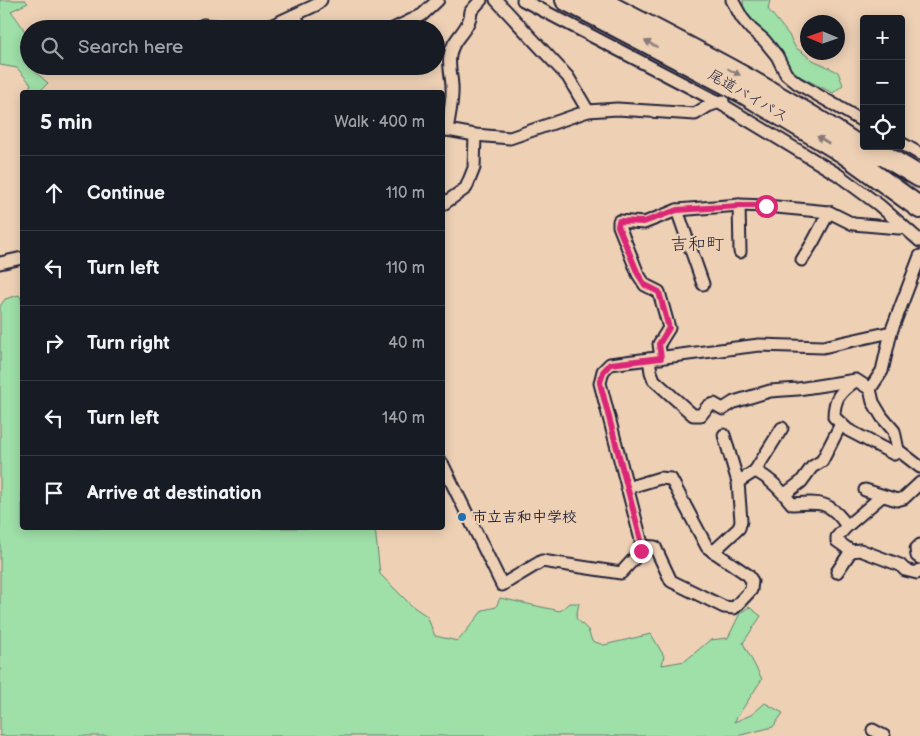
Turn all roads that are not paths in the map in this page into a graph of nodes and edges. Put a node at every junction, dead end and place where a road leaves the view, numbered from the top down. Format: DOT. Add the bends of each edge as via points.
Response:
graph roads {
  1 [pos="321,0"];
  2 [pos="438,0"];
  3 [pos="481,0"];
  4 [pos="496,0"];
  5 [pos="523,0"];
  6 [pos="566,0"];
  7 [pos="598,0"];
  8 [pos="732,0"];
  9 [pos="294,16"];
  10 [pos="285,20"];
  11 [pos="297,20"];
  12 [pos="412,20"];
  13 [pos="723,101"];
  14 [pos="789,103"];
  15 [pos="588,111"];
  16 [pos="860,120"];
  17 [pos="445,130"];
  18 [pos="475,135"];
  19 [pos="860,142"];
  20 [pos="905,145"];
  21 [pos="875,150"];
  22 [pos="844,154"];
  23 [pos="920,154"];
  24 [pos="920,177"];
  25 [pos="920,191"];
  26 [pos="445,203"];
  27 [pos="739,206"];
  28 [pos="920,208"];
  29 [pos="677,210"];
  30 [pos="829,212"];
  31 [pos="911,222"];
  32 [pos="920,241"];
  33 [pos="740,252"];
  34 [pos="920,256"];
  35 [pos="20,258"];
  36 [pos="802,260"];
  37 [pos="0,263"];
  38 [pos="703,284"];
  39 [pos="891,332"];
  40 [pos="655,359"];
  41 [pos="856,380"];
  42 [pos="870,389"];
  43 [pos="841,424"];
  44 [pos="782,428"];
  45 [pos="724,435"];
  46 [pos="898,450"];
  47 [pos="920,467"];
  48 [pos="445,470"];
  49 [pos="755,471"];
  50 [pos="738,482"];
  51 [pos="920,483"];
  52 [pos="627,488"];
  53 [pos="865,490"];
  54 [pos="785,494"];
  55 [pos="882,496"];
  56 [pos="847,526"];
  57 [pos="920,545"];
  58 [pos="641,546"];
  59 [pos="850,551"];
  60 [pos="713,552"];
  61 [pos="920,558"];
  62 [pos="920,570"];
  63 [pos="837,572"];
  64 [pos="873,730"];
  65 [pos="884,736"];
  1 -- 9 [label="street"];
  2 -- 12 [label="street"];
  3 -- 17 [label="street" via="471,11 470,20 456,39 449,57 452,101"];
  4 -- 15 [label="street" via="568,77"];
  5 -- 13 [label="street"];
  22 -- 6 [label="highway, 尾道バイパス, one-way" via="742,92"];
  7 -- 14 [label="highway, 尾道バイパス, one-way"];
  8 -- 16 [label="street" via="742,18 777,56 783,79 797,83"];
  9 -- 10 [label="street"];
  9 -- 11 [label="street"];
  13 -- 15 [label="street" via="695,114 617,109"];
  13 -- 31 [label="street"];
  14 -- 19 [label="highway"];
  14 -- 25 [label="highway, 尾道バイパス" via="851,141"];
  15 -- 18 [label="street" via="510,138"];
  17 -- 18 [label="street"];
  18 -- 26 [label="street" via="474,168 466,188"];
  20 -- 23 [label="street"];
  21 -- 24 [label="highway"];
  22 -- 28 [label="highway, 尾道バイパス"];
  22 -- 31 [label="highway"];
  27 -- 29 [label="street"];
  27 -- 30 [label="street"];
  27 -- 33 [label="street"];
  29 -- 38 [label="street"];
  29 -- 40 [label="street" via="644,222 619,221 618,226 638,274 645,285 659,292 669,328 659,344"];
  30 -- 31 [label="street" via="853,224 899,228"];
  30 -- 36 [label="street"];
  31 -- 32 [label="street"];
  34 -- 39 [label="street"];
  35 -- 37 [label="street"];
  39 -- 40 [label="street" via="823,347 759,345"];
  39 -- 42 [label="street" via="882,371"];
  40 -- 41 [label="street" via="651,372 654,380 693,415 701,415 714,404 723,409 734,402 770,391"];
  40 -- 52 [label="street" via="610,364 600,383"];
  41 -- 42 [label="street"];
  41 -- 43 [label="street" via="841,392 834,405 834,417"];
  42 -- 46 [label="street" via="873,402 894,431"];
  43 -- 46 [label="street" via="894,454"];
  43 -- 54 [label="street" via="822,461"];
  44 -- 49 [label="street"];
  45 -- 50 [label="street"];
  46 -- 47 [label="street"];
  48 -- 58 [label="street" via="502,585 542,561 622,573 641,551"];
  49 -- 50 [label="street"];
  49 -- 54 [label="street"];
  50 -- 60 [label="street" via="739,528"];
  51 -- 55 [label="street" via="904,498 897,500"];
  52 -- 58 [label="street"];
  52 -- 60 [label="street" via="660,478 671,479 707,547"];
  53 -- 55 [label="street"];
  54 -- 56 [label="street" via="792,504 818,502 837,512"];
  55 -- 56 [label="street"];
  56 -- 59 [label="street" via="837,541"];
  57 -- 61 [label="street" via="916,549"];
  58 -- 60 [label="street" via="655,547 671,581 724,607 734,608 751,590 752,581"];
  59 -- 62 [label="street" via="860,550 900,565 905,570"];
  59 -- 63 [label="street"];
  64 -- 65 [label="street"];
}
